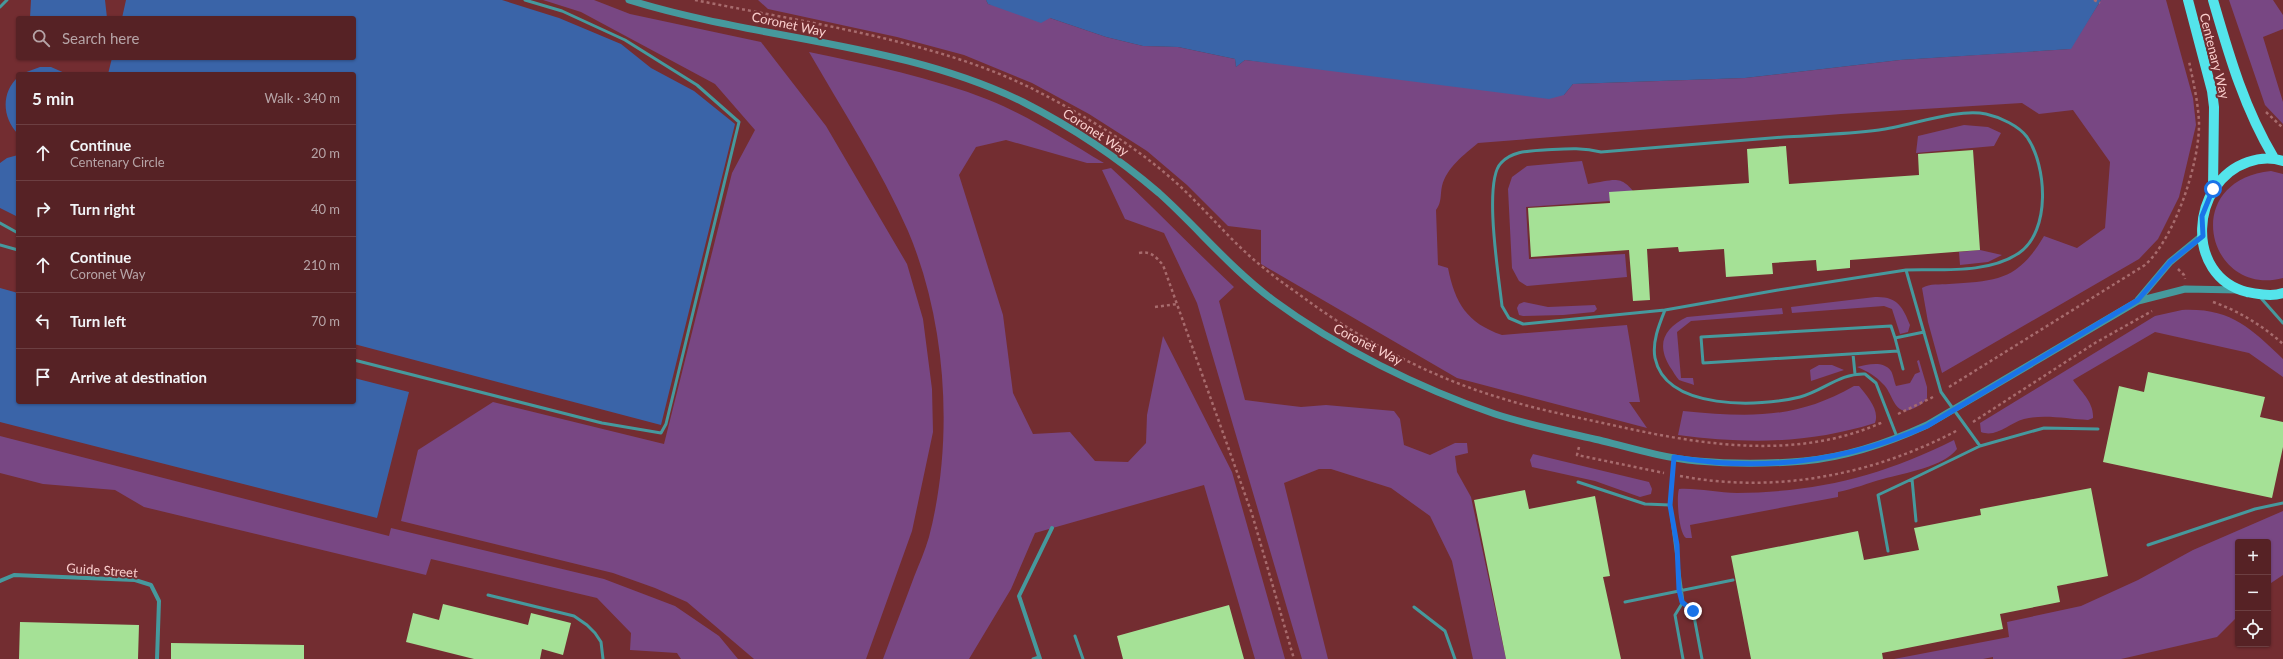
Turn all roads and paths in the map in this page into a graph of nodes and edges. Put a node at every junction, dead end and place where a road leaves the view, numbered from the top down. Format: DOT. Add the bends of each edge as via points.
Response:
graph roads {
  1 [pos="7,0"];
  2 [pos="525,0"];
  3 [pos="629,0"];
  4 [pos="695,0"];
  5 [pos="2094,0"];
  6 [pos="2188,0"];
  7 [pos="2212,0"];
  8 [pos="2100,3"];
  9 [pos="0,7"];
  10 [pos="2188,54"];
  11 [pos="2278,159"];
  12 [pos="2213,189"];
  13 [pos="0,223"];
  14 [pos="16,232"];
  15 [pos="2203,236"];
  16 [pos="0,245"];
  17 [pos="16,249"];
  18 [pos="1139,253"];
  19 [pos="1906,270"];
  20 [pos="2241,290"];
  21 [pos="2283,293"];
  22 [pos="2258,294"];
  23 [pos="2138,300"];
  24 [pos="2206,301"];
  25 [pos="1177,304"];
  26 [pos="1155,307"];
  27 [pos="1665,310"];
  28 [pos="2154,310"];
  29 [pos="2283,323"];
  30 [pos="1924,332"];
  31 [pos="1895,338"];
  32 [pos="2283,344"];
  33 [pos="1898,351"];
  34 [pos="1853,354"];
  35 [pos="356,360"];
  36 [pos="1903,369"];
  37 [pos="1855,374"];
  38 [pos="1954,383"];
  39 [pos="1935,396"];
  40 [pos="1954,410"];
  41 [pos="1906,411"];
  42 [pos="1985,413"];
  43 [pos="1586,419"];
  44 [pos="1881,423"];
  45 [pos="1585,424"];
  46 [pos="2098,429"];
  47 [pos="1898,439"];
  48 [pos="1980,446"];
  49 [pos="1578,450"];
  50 [pos="1674,457"];
  51 [pos="1654,471"];
  52 [pos="1912,479"];
  53 [pos="1578,482"];
  54 [pos="2283,503"];
  55 [pos="1670,505"];
  56 [pos="1916,521"];
  57 [pos="1052,528"];
  58 [pos="2148,545"];
  59 [pos="1888,551"];
  60 [pos="0,580"];
  61 [pos="1733,580"];
  62 [pos="1679,590"];
  63 [pos="488,595"];
  64 [pos="1625,602"];
  65 [pos="1682,602"];
  66 [pos="1414,607"];
  67 [pos="1075,636"];
  68 [pos="1039,658"];
  69 [pos="157,659"];
  70 [pos="603,659"];
  71 [pos="1033,659"];
  72 [pos="1082,659"];
  73 [pos="1294,659"];
  74 [pos="1455,659"];
  75 [pos="1683,659"];
  76 [pos="1702,659"];
  1 -- 9 [label="lane"];
  2 -- 35 [label="lane" via="562,11 625,40 697,84 739,122 666,424 661,433 602,422"];
  3 -- 50 [label="street, Coronet Way" via="677,13 908,62 976,82 1021,102 1112,154 1156,191 1261,291 1312,328 1430,388 1496,414 1570,434"];
  4 -- 43 [label="path" via="853,33 961,60 1029,87 1082,116 1142,155 1182,188 1254,260 1301,296 1361,335 1406,360 1454,381 1503,399"];
  5 -- 8 [label="path"];
  6 -- 12 [label="main road, Centenary Way" via="2212,91"];
  7 -- 11 [label="main road, Centenary Way" via="2236,78 2261,137"];
  10 -- 38 [label="path" via="2199,123 2196,160 2183,197 2156,255 2145,265"];
  11 -- 12 [label="main road" via="2255,160 2236,166"];
  12 -- 15 [label="main road" via="2202,216"];
  13 -- 14 [label="lane"];
  15 -- 20 [label="main road" via="2206,257 2219,274"];
  15 -- 23 [label="street" via="2170,262"];
  16 -- 17 [label="lane"];
  18 -- 25 [label="path" via="1147,252 1155,256 1163,265"];
  19 -- 27 [label="lane"];
  19 -- 27 [label="lane" via="1984,266 2007,260 2030,243 2038,231 2043,198 2039,170 2027,136 2002,119 1985,114 1949,115 1879,130 1601,152 1583,147 1528,151 1515,154 1501,163 1494,176 1491,194 1502,306 1509,318 1523,324"];
  19 -- 30 [label="lane"];
  20 -- 22 [label="main road"];
  20 -- 23 [label="street" via="2185,289"];
  21 -- 22 [label="main road"];
  22 -- 29 [label="lane"];
  23 -- 40 [label="street, Coronet Way"];
  24 -- 32 [label="path" via="2228,307 2268,330"];
  25 -- 26 [label="path"];
  25 -- 73 [label="path" via="1252,514"];
  27 -- 37 [label="lane" via="1655,345 1658,368 1664,377 1679,388 1711,401 1727,404 1752,403 1801,396"];
  28 -- 42 [label="path" via="2094,343"];
  30 -- 31 [label="lane"];
  30 -- 40 [label="lane" via="1941,392"];
  31 -- 33 [label="lane"];
  31 -- 34 [label="lane" via="1891,326 1701,337 1703,363"];
  33 -- 34 [label="lane"];
  33 -- 36 [label="lane"];
  34 -- 37 [label="lane"];
  37 -- 47 [label="lane" via="1865,374 1876,383"];
  39 -- 41 [label="path"];
  40 -- 47 [label="street, Coronet Way"];
  40 -- 48 [label="lane"];
  43 -- 44 [label="path" via="1690,442 1763,446 1809,442 1846,435"];
  43 -- 45 [label="path"];
  46 -- 48 [label="lane" via="2044,428"];
  47 -- 50 [label="street, Coronet Way" via="1846,454 1807,461 1734,463"];
  48 -- 52 [label="lane"];
  49 -- 51 [label="path" via="1577,455"];
  50 -- 55 [label="lane"];
  52 -- 56 [label="lane"];
  52 -- 59 [label="lane" via="1878,495"];
  53 -- 55 [label="lane" via="1645,504"];
  54 -- 58 [label="lane" via="2255,509"];
  55 -- 62 [label="lane" via="1677,545"];
  57 -- 68 [label="street" via="1019,596"];
  60 -- 69 [label="street, Guide Street" via="14,575 135,580 151,585 159,601"];
  61 -- 62 [label="lane"];
  62 -- 64 [label="lane"];
  62 -- 65 [label="lane"];
  63 -- 70 [label="lane" via="574,616 595,633 601,642"];
  65 -- 75 [label="lane" via="1675,615"];
  65 -- 76 [label="lane" via="1693,611"];
  66 -- 74 [label="lane" via="1445,631"];
  67 -- 72 [label="lane"];
  68 -- 71 [label="lane"];
}
